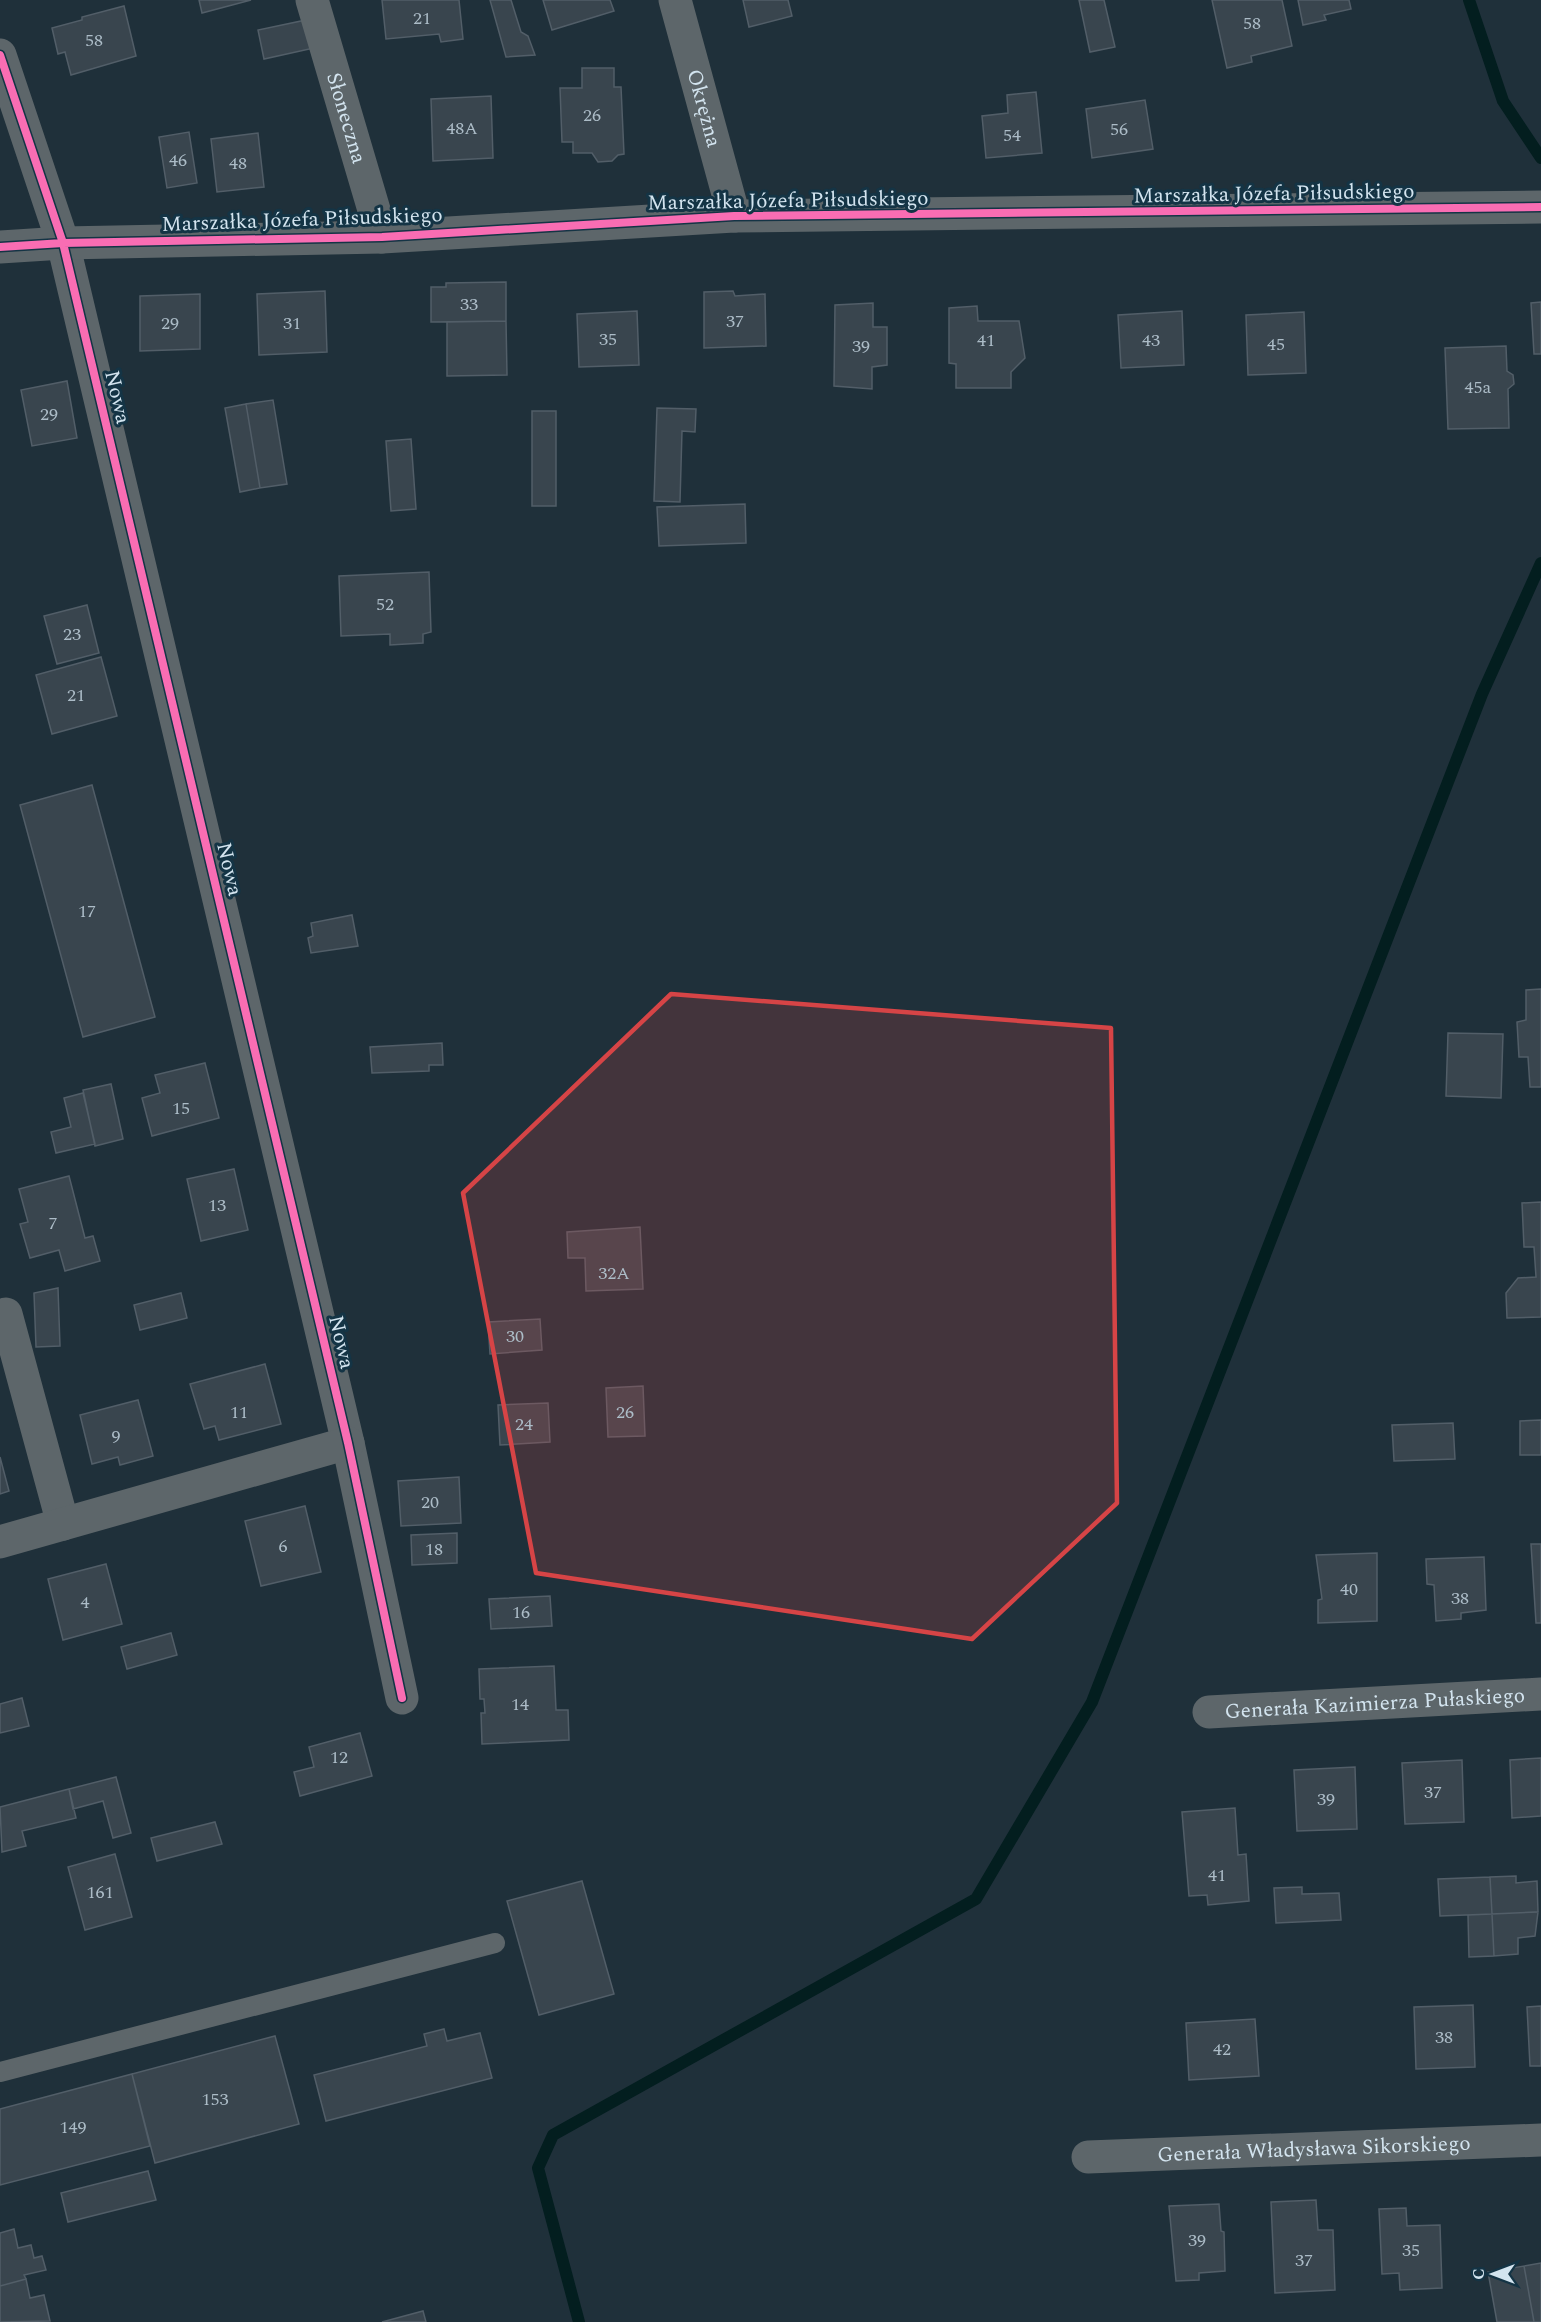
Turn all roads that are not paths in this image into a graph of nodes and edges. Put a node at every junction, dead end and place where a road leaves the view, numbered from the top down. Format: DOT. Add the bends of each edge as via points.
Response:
graph roads {
  1 [pos="312,0"];
  2 [pos="675,0"];
  3 [pos="0,55"];
  4 [pos="1534,208"];
  5 [pos="734,216"];
  6 [pos="382,237"];
  7 [pos="63,243"];
  8 [pos="0,247"];
  9 [pos="6,1314"];
  10 [pos="348,1443"];
  11 [pos="63,1524"];
  12 [pos="0,1542"];
  13 [pos="1541,1694"];
  14 [pos="402,1698"];
  15 [pos="1209,1712"];
  16 [pos="495,1943"];
  17 [pos="0,2072"];
  18 [pos="1541,2140"];
  19 [pos="1088,2157"];
  1 -- 6 [label="street, Słoneczna"];
  2 -- 5 [label="street, Okrężna"];
  3 -- 7 [label="street, Nowa"];
  4 -- 5 [label="street, Marszałka Józefa Piłsudskiego"];
  5 -- 6 [label="street, Marszałka Józefa Piłsudskiego"];
  6 -- 7 [label="street, Marszałka Józefa Piłsudskiego"];
  7 -- 8 [label="street, Marszałka Józefa Piłsudskiego"];
  7 -- 10 [label="street, Nowa"];
  9 -- 11 [label="street"];
  10 -- 11 [label="street"];
  10 -- 14 [label="street, Nowa"];
  11 -- 12 [label="street"];
  13 -- 15 [label="street, Generała Kazimierza Pułaskiego"];
  16 -- 17 [label="lane"];
  18 -- 19 [label="street, Generała Władysława Sikorskiego"];
}
